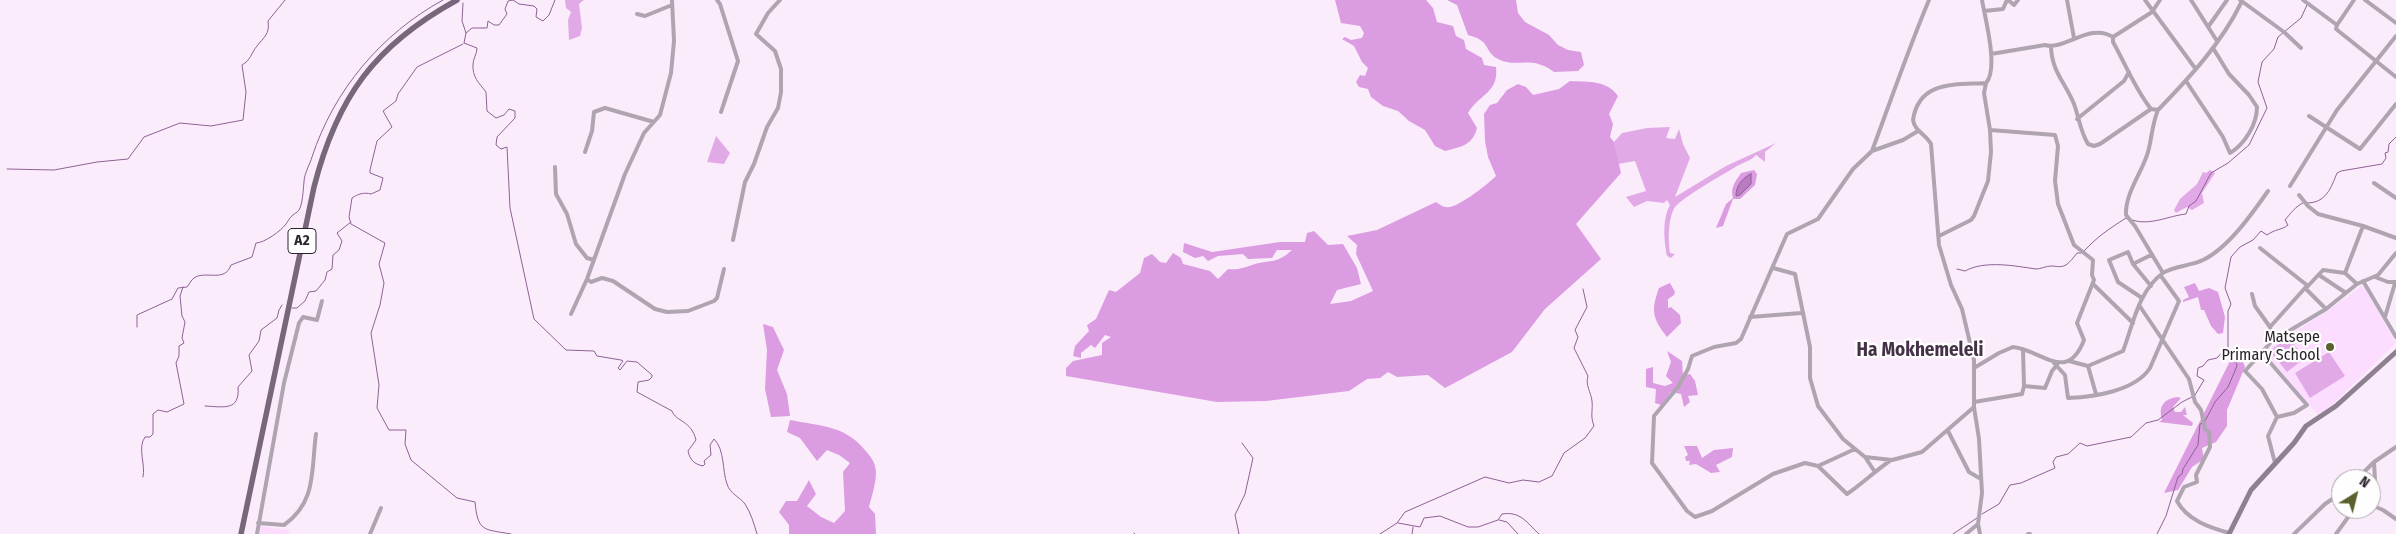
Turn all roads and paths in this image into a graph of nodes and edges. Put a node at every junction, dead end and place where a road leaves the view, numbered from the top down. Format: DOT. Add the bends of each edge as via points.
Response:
graph roads {
  1 [pos="457,0"];
  2 [pos="717,0"];
  3 [pos="780,0"];
  4 [pos="1929,0"];
  5 [pos="1982,0"];
  6 [pos="2007,0"];
  7 [pos="2018,0"];
  8 [pos="2067,0"];
  9 [pos="2145,0"];
  10 [pos="2160,0"];
  11 [pos="2191,0"];
  12 [pos="2227,0"];
  13 [pos="2303,0"];
  14 [pos="2354,0"];
  15 [pos="2365,0"];
  16 [pos="2240,1"];
  17 [pos="672,2"];
  18 [pos="1984,11"];
  19 [pos="2152,12"];
  20 [pos="638,14"];
  21 [pos="2396,23"];
  22 [pos="2337,24"];
  23 [pos="2208,26"];
  24 [pos="2396,36"];
  25 [pos="2113,37"];
  26 [pos="2074,38"];
  27 [pos="2216,41"];
  28 [pos="2051,47"];
  29 [pos="2213,48"];
  30 [pos="2301,48"];
  31 [pos="1991,54"];
  32 [pos="2375,61"];
  33 [pos="2195,68"];
  34 [pos="2129,72"];
  35 [pos="2396,77"];
  36 [pos="2186,81"];
  37 [pos="1986,83"];
  38 [pos="2396,104"];
  39 [pos="2151,109"];
  40 [pos="2158,110"];
  41 [pos="721,112"];
  42 [pos="2309,116"];
  43 [pos="2077,119"];
  44 [pos="654,122"];
  45 [pos="2327,127"];
  46 [pos="1990,130"];
  47 [pos="1918,131"];
  48 [pos="1872,151"];
  49 [pos="585,152"];
  50 [pos="555,168"];
  51 [pos="2374,183"];
  52 [pos="2290,186"];
  53 [pos="2268,191"];
  54 [pos="2299,194"];
  55 [pos="2396,198"];
  56 [pos="2363,226"];
  57 [pos="1939,236"];
  58 [pos="2396,238"];
  59 [pos="733,240"];
  60 [pos="2260,248"];
  61 [pos="2396,253"];
  62 [pos="2151,255"];
  63 [pos="594,260"];
  64 [pos="2133,264"];
  65 [pos="1773,268"];
  66 [pos="724,269"];
  67 [pos="2345,273"];
  68 [pos="2162,275"];
  69 [pos="2318,275"];
  70 [pos="2374,277"];
  71 [pos="587,279"];
  72 [pos="2363,281"];
  73 [pos="2396,282"];
  74 [pos="2093,284"];
  75 [pos="2357,284"];
  76 [pos="2151,286"];
  77 [pos="2307,287"];
  78 [pos="2346,293"];
  79 [pos="2252,294"];
  80 [pos="2142,298"];
  81 [pos="322,301"];
  82 [pos="2139,305"];
  83 [pos="2326,309"];
  84 [pos="1801,313"];
  85 [pos="571,314"];
  86 [pos="2385,317"];
  87 [pos="1750,318"];
  88 [pos="2133,323"];
  89 [pos="2270,327"];
  90 [pos="2271,333"];
  91 [pos="2396,337"];
  92 [pos="2280,338"];
  93 [pos="2162,340"];
  94 [pos="2272,341"];
  95 [pos="2022,349"];
  96 [pos="2261,352"];
  97 [pos="2396,352"];
  98 [pos="2069,361"];
  99 [pos="2055,364"];
  100 [pos="2088,366"];
  101 [pos="1974,368"];
  102 [pos="2024,386"];
  103 [pos="2096,394"];
  104 [pos="1974,404"];
  105 [pos="2277,417"];
  106 [pos="1948,431"];
  107 [pos="316,434"];
  108 [pos="2396,447"];
  109 [pos="1854,449"];
  110 [pos="1865,457"];
  111 [pos="1892,460"];
  112 [pos="2374,462"];
  113 [pos="2275,463"];
  114 [pos="1818,466"];
  115 [pos="2367,469"];
  116 [pos="2374,469"];
  117 [pos="1875,472"];
  118 [pos="1981,480"];
  119 [pos="2331,500"];
  120 [pos="381,508"];
  121 [pos="2381,509"];
  122 [pos="2347,519"];
  123 [pos="2396,519"];
  124 [pos="258,523"];
  125 [pos="1978,524"];
  126 [pos="2229,533"];
  127 [pos="241,534"];
  128 [pos="257,534"];
  129 [pos="370,534"];
  130 [pos="1966,534"];
  131 [pos="1980,534"];
  132 [pos="2294,534"];
  133 [pos="2336,534"];
  1 -- 127 [label="main road, A2" via="388,48 356,84 332,128 314,186"];
  2 -- 41 [label="street" via="738,61"];
  3 -- 59 [label="street" via="756,34 775,51 781,69 778,108 767,127 746,182"];
  4 -- 48 [label="street" via="1907,51"];
  5 -- 18 [label="street"];
  6 -- 7 [label="street" via="2014,5"];
  6 -- 18 [label="street" via="2002,9"];
  8 -- 26 [label="street"];
  9 -- 19 [label="street"];
  10 -- 19 [label="street"];
  11 -- 23 [label="street"];
  12 -- 23 [label="street"];
  13 -- 22 [label="street"];
  14 -- 22 [label="street"];
  15 -- 21 [label="street"];
  16 -- 27 [label="street" via="2227,28"];
  16 -- 30 [label="street"];
  17 -- 20 [label="street" via="645,16"];
  17 -- 44 [label="street" via="674,41 671,73 660,115"];
  18 -- 31 [label="street"];
  19 -- 25 [label="street"];
  19 -- 33 [label="street"];
  22 -- 32 [label="street" via="2336,29"];
  23 -- 27 [label="street"];
  24 -- 32 [label="street"];
  25 -- 26 [label="street" via="2099,32"];
  25 -- 34 [label="street"];
  26 -- 28 [label="street"];
  27 -- 29 [label="street"];
  28 -- 31 [label="street" via="2045,45"];
  28 -- 43 [label="street" via="2055,69 2074,104"];
  29 -- 33 [label="street"];
  29 -- 36 [label="street" via="2229,74 2257,107 2246,139 2237,150 2230,154"];
  31 -- 37 [label="street" via="1991,75"];
  32 -- 35 [label="street"];
  32 -- 45 [label="street"];
  33 -- 36 [label="street"];
  34 -- 39 [label="street"];
  34 -- 43 [label="street" via="2124,81"];
  36 -- 40 [label="street"];
  37 -- 46 [label="street" via="1984,93"];
  37 -- 47 [label="street" via="1960,84 1927,92 1914,114 1914,126"];
  38 -- 45 [label="street" via="2360,149"];
  39 -- 40 [label="street"];
  39 -- 43 [label="street" via="2094,146 2088,144"];
  40 -- 62 [label="street" via="2147,155 2126,203 2126,215"];
  42 -- 45 [label="street"];
  44 -- 49 [label="street" via="605,108 594,112"];
  44 -- 63 [label="street" via="644,133 624,174"];
  45 -- 52 [label="street"];
  46 -- 57 [label="street" via="1988,182 1974,216"];
  46 -- 74 [label="street" via="2056,135 2058,204 2074,245 2094,260"];
  47 -- 48 [label="street"];
  47 -- 57 [label="street" via="1931,144"];
  48 -- 65 [label="street" via="1853,169 1818,219 1787,234"];
  50 -- 63 [label="street" via="556,194 567,214 576,244 586,258"];
  51 -- 55 [label="street"];
  53 -- 68 [label="street" via="2249,220 2242,223 2219,250 2199,262"];
  54 -- 56 [label="street" via="2318,214"];
  56 -- 58 [label="street"];
  56 -- 67 [label="street"];
  57 -- 101 [label="street" via="1944,268 1962,309"];
  60 -- 77 [label="street"];
  61 -- 70 [label="street"];
  62 -- 64 [label="street"];
  62 -- 68 [label="street"];
  63 -- 71 [label="street"];
  64 -- 76 [label="street"];
  64 -- 80 [label="street" via="2128,252 2109,260 2118,282"];
  65 -- 84 [label="street" via="1795,274"];
  65 -- 87 [label="street"];
  66 -- 71 [label="street" via="717,298 688,311 655,309 613,281 602,278 591,282"];
  67 -- 69 [label="street" via="2322,270"];
  67 -- 75 [label="street"];
  68 -- 76 [label="street"];
  68 -- 93 [label="street" via="2179,301"];
  69 -- 77 [label="street"];
  69 -- 78 [label="street"];
  70 -- 72 [label="street"];
  70 -- 73 [label="street"];
  71 -- 85 [label="street"];
  72 -- 75 [label="street"];
  72 -- 86 [label="street"];
  73 -- 86 [label="street"];
  74 -- 88 [label="street"];
  74 -- 98 [label="street" via="2077,323 2084,340 2081,350"];
  75 -- 78 [label="street"];
  76 -- 80 [label="street"];
  77 -- 83 [label="street"];
  77 -- 89 [label="street"];
  78 -- 83 [label="street"];
  79 -- 89 [label="street" via="2255,306"];
  80 -- 82 [label="street"];
  81 -- 124 [label="street" via="317,320 302,318 299,323 284,383"];
  82 -- 88 [label="street"];
  82 -- 93 [label="street"];
  83 -- 92 [label="street"];
  84 -- 87 [label="street"];
  84 -- 109 [label="street" via="1810,347 1810,378 1818,406"];
  86 -- 91 [label="street"];
  87 -- 114 [label="street" via="1738,342 1692,356 1678,388 1654,416 1652,462 1687,511 1695,516 1712,511 1773,474 1805,463"];
  88 -- 100 [label="street" via="2123,351"];
  89 -- 90 [label="street"];
  90 -- 92 [label="street"];
  90 -- 94 [label="street"];
  92 -- 94 [label="street"];
  93 -- 103 [label="street" via="2144,376 2110,392"];
  93 -- 126 [label="street" via="2189,379 2211,438 2196,475 2197,482 2184,487 2177,501 2180,508 2207,527"];
  94 -- 96 [label="street"];
  95 -- 99 [label="street"];
  95 -- 101 [label="street" via="2013,347"];
  95 -- 102 [label="street"];
  96 -- 105 [label="street" via="2245,371 2262,389"];
  96 -- 105 [label="street" via="2307,405 2294,413"];
  97 -- 113 [label="street" via="2336,406 2306,426"];
  98 -- 99 [label="street"];
  98 -- 100 [label="street"];
  99 -- 102 [label="street" via="2045,388"];
  99 -- 103 [label="street" via="2067,381 2068,398"];
  100 -- 103 [label="street"];
  101 -- 104 [label="street"];
  102 -- 104 [label="street" via="2022,394"];
  104 -- 106 [label="street"];
  104 -- 118 [label="street"];
  105 -- 113 [label="street" via="2268,436"];
  106 -- 111 [label="street" via="1943,431 1922,452"];
  106 -- 118 [label="street" via="1969,472"];
  107 -- 124 [label="street" via="311,488 301,511 284,525"];
  108 -- 112 [label="street"];
  109 -- 110 [label="street"];
  109 -- 114 [label="street"];
  110 -- 111 [label="street"];
  110 -- 117 [label="street"];
  111 -- 117 [label="street"];
  112 -- 115 [label="street"];
  112 -- 116 [label="street"];
  113 -- 126 [label="street" via="2248,495"];
  114 -- 117 [label="street" via="1846,494 1860,487"];
  118 -- 125 [label="street"];
  119 -- 132 [label="street"];
  120 -- 129 [label="street"];
  121 -- 123 [label="street"];
  122 -- 133 [label="street"];
  124 -- 128 [label="street"];
  125 -- 130 [label="street"];
  125 -- 131 [label="street"];
}
